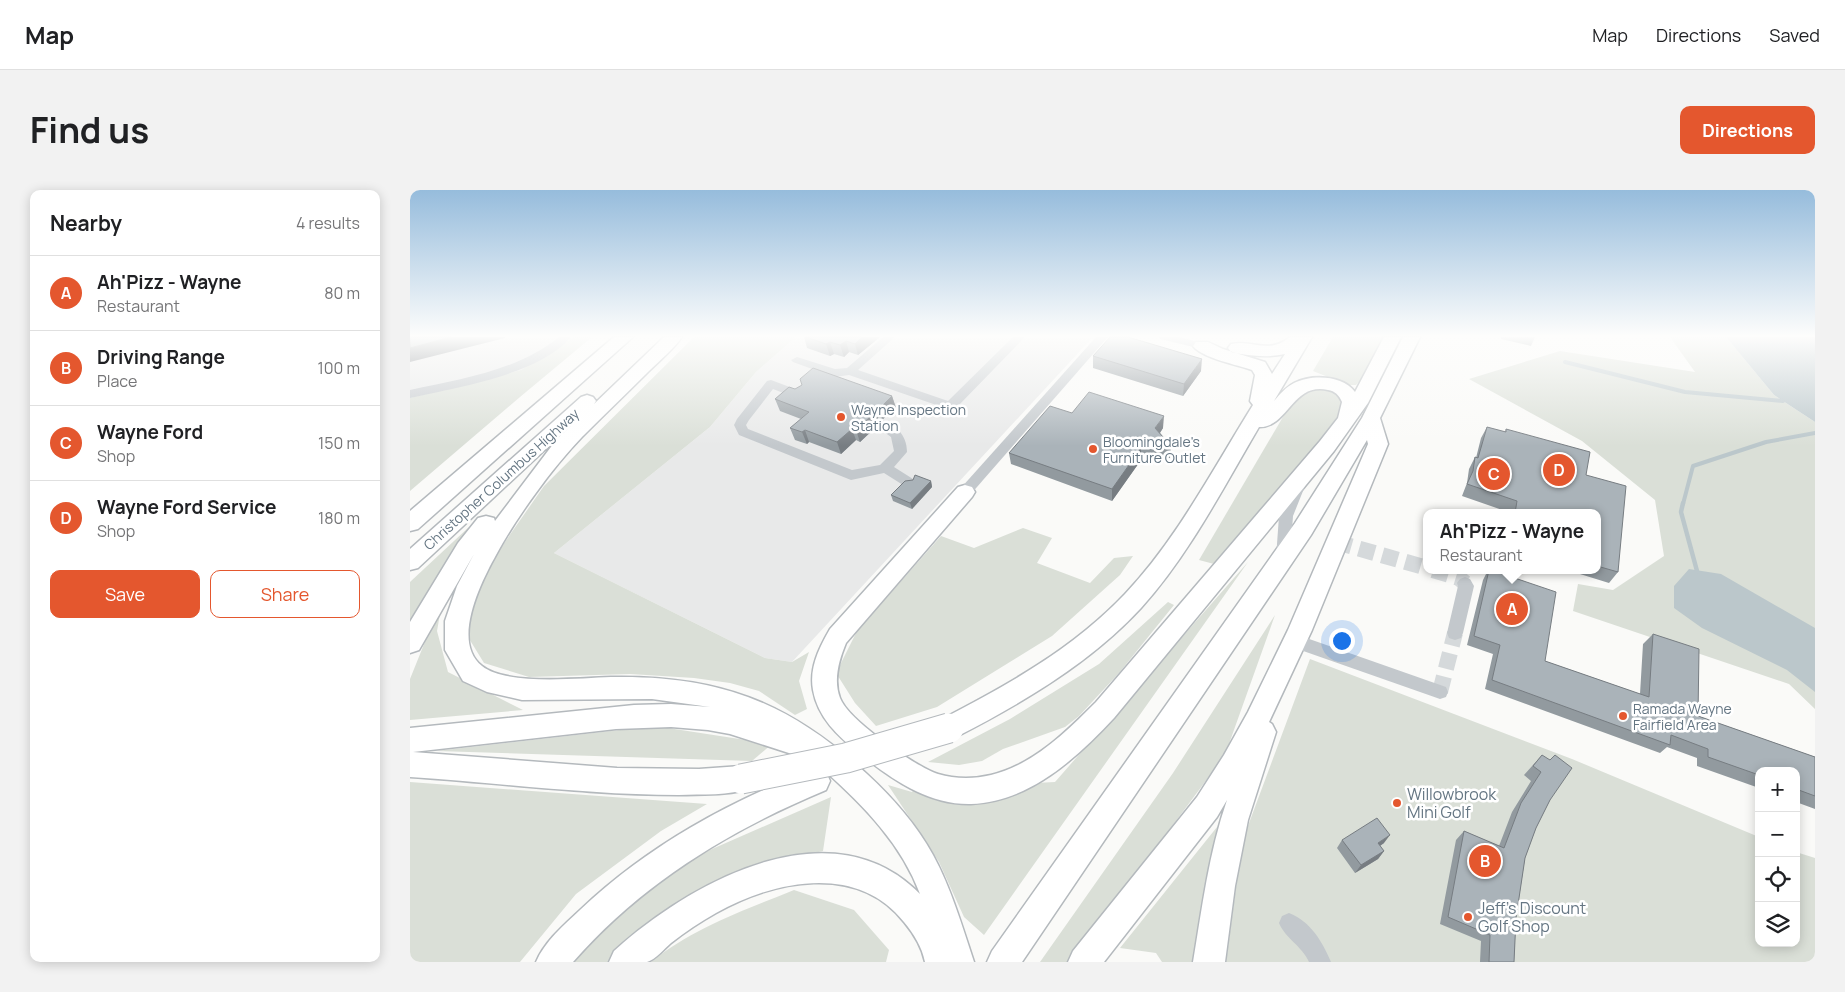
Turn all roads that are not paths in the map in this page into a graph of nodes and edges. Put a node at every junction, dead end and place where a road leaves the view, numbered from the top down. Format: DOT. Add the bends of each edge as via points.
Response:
graph roads {
  1 [pos="494,373"];
  2 [pos="584,373"];
  3 [pos="620,373"];
  4 [pos="638,373"];
  5 [pos="856,373"];
  6 [pos="982,373"];
  7 [pos="1072,373"];
  8 [pos="1263,373"];
  9 [pos="1281,373"];
  10 [pos="1375,373"];
  11 [pos="1389,373"];
  12 [pos="410,394"];
  13 [pos="799,395"];
  14 [pos="1359,417"];
  15 [pos="1253,420"];
  16 [pos="879,424"];
  17 [pos="574,434"];
  18 [pos="885,468"];
  19 [pos="473,469"];
  20 [pos="1302,478"];
  21 [pos="908,482"];
  22 [pos="965,492"];
  23 [pos="410,511"];
  24 [pos="410,523"];
  25 [pos="1283,560"];
  26 [pos="410,562"];
  27 [pos="1465,583"];
  28 [pos="1455,633"];
  29 [pos="1295,640"];
  30 [pos="410,643"];
  31 [pos="1282,671"];
  32 [pos="1440,692"];
  33 [pos="949,728"];
  34 [pos="410,740"];
  35 [pos="410,764"];
  36 [pos="840,767"];
  37 [pos="1289,923"];
  38 [pos="1003,960"];
  39 [pos="552,962"];
  40 [pos="625,962"];
  41 [pos="941,962"];
  42 [pos="958,962"];
  43 [pos="1084,962"];
  44 [pos="1209,962"];
  45 [pos="1320,962"];
  1 -- 12 [label="street"];
  2 -- 19 [label="highway, Christopher Columbus Highway"];
  3 -- 26 [label="highway, Christopher Columbus Highway"];
  4 -- 17 [label="highway"];
  5 -- 6 [label="street" via="948,405 955,402"];
  7 -- 22 [label="street"];
  8 -- 15 [label="highway"];
  9 -- 15 [label="highway"];
  10 -- 14 [label="highway"];
  11 -- 14 [label="highway"];
  13 -- 18 [label="street" via="771,384 743,419 740,425 743,432 851,475"];
  14 -- 15 [label="highway" via="1345,391 1331,384 1314,382 1299,387 1268,417"];
  14 -- 20 [label="highway"];
  14 -- 25 [label="highway" via="1330,487"];
  14 -- 29 [label="highway" via="1378,444"];
  15 -- 33 [label="highway" via="1171,554 1120,614 1098,635 1042,676"];
  16 -- 18 [label="street" via="896,433 901,446 900,452"];
  17 -- 30 [label="highway" via="512,496 466,549"];
  17 -- 36 [label="highway" via="484,549 466,585 456,620 456,651 462,663 484,680 518,688 673,689 722,698 785,724"];
  18 -- 21 [label="street"];
  19 -- 23 [label="highway"];
  19 -- 24 [label="highway, Christopher Columbus Highway"];
  20 -- 22 [label="highway" via="1122,691 1076,740 1031,772 996,786 968,791 931,784 899,769 837,716 830,704 824,679 830,650 838,636"];
  20 -- 25 [label="street" via="1286,516"];
  25 -- 38 [label="highway"];
  27 -- 28 [label="street"];
  29 -- 31 [label="highway"];
  29 -- 32 [label="street"];
  31 -- 43 [label="highway" via="1207,807"];
  31 -- 44 [label="highway" via="1234,820"];
  33 -- 35 [label="highway, bridge" via="825,764 700,783 626,782"];
  33 -- 39 [label="highway, bridge" via="765,802 694,840 625,891"];
  34 -- 36 [label="highway" via="632,716 684,716 754,728 797,744"];
  36 -- 42 [label="highway" via="884,810 921,863"];
  37 -- 45 [label="street" via="1310,940"];
  40 -- 41 [label="highway" via="677,920 712,898 760,879 811,867 851,871 886,885 915,911 928,930"];
}
